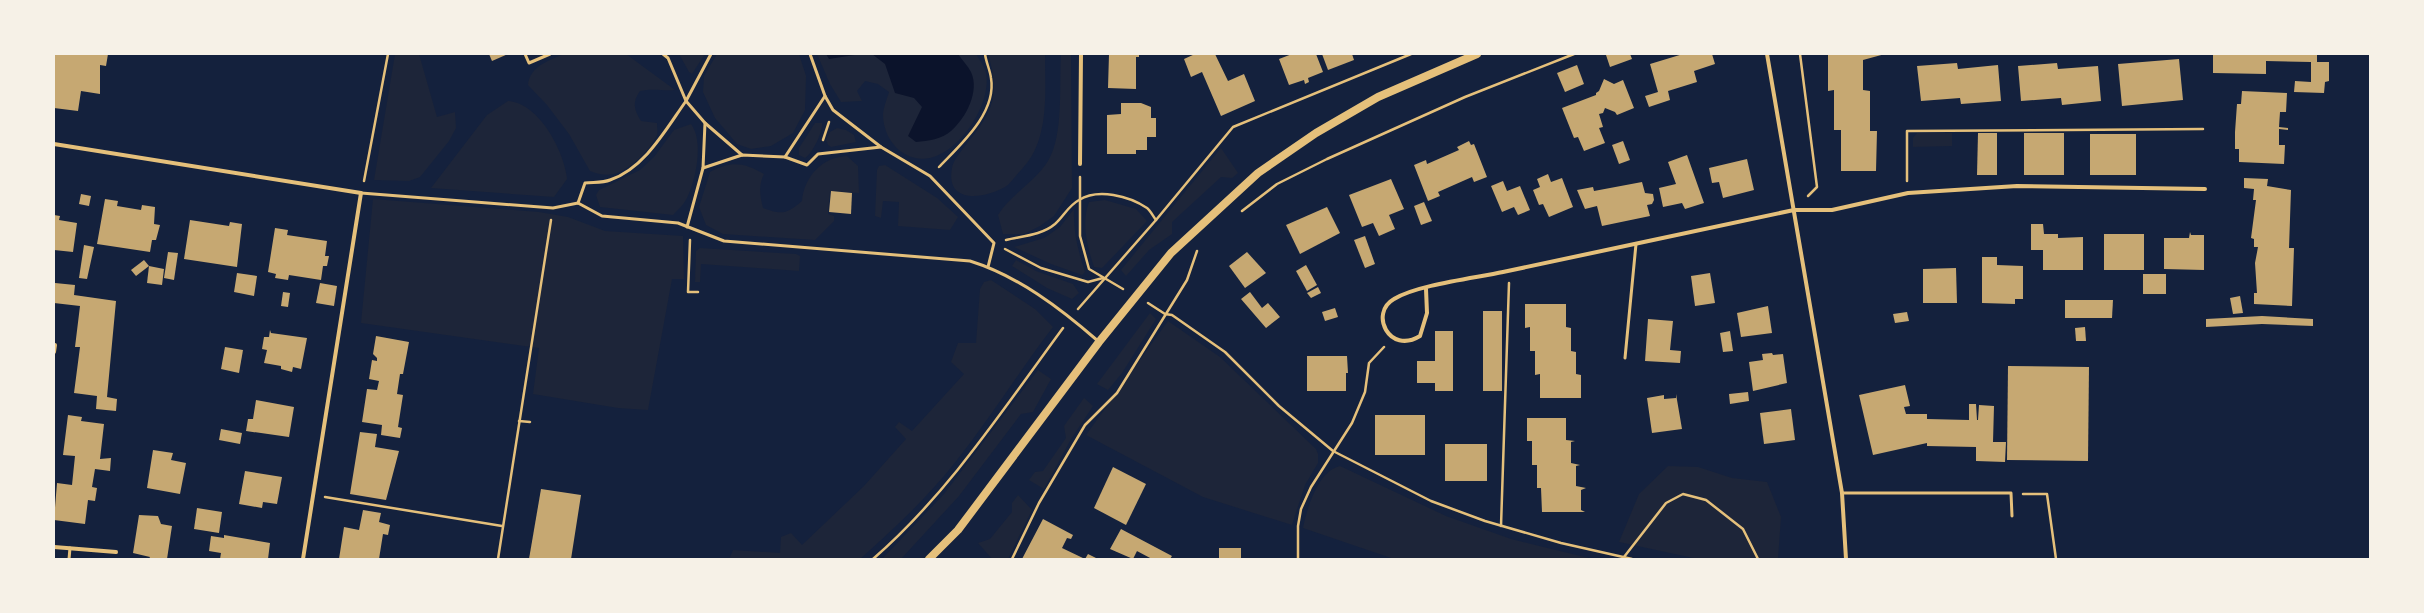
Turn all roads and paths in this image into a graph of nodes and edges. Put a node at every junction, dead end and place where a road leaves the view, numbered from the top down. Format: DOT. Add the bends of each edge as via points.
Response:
graph roads {
  1 [pos="388,54"];
  2 [pos="525,54"];
  3 [pos="550,54"];
  4 [pos="663,54"];
  5 [pos="711,54"];
  6 [pos="810,54"];
  7 [pos="984,54"];
  8 [pos="1081,54"];
  9 [pos="1411,54"];
  10 [pos="1477,54"];
  11 [pos="1574,54"];
  12 [pos="1767,54"];
  13 [pos="1800,54"];
  14 [pos="825,96"];
  15 [pos="686,101"];
  16 [pos="834,110"];
  17 [pos="705,123"];
  18 [pos="2203,129"];
  19 [pos="54,144"];
  20 [pos="881,147"];
  21 [pos="818,154"];
  22 [pos="742,155"];
  23 [pos="785,157"];
  24 [pos="1080,164"];
  25 [pos="703,168"];
  26 [pos="930,176"];
  27 [pos="2205,189"];
  28 [pos="361,193"];
  29 [pos="1908,193"];
  30 [pos="1081,199"];
  31 [pos="578,203"];
  32 [pos="553,208"];
  33 [pos="1794,210"];
  34 [pos="1240,212"];
  35 [pos="1156,220"];
  36 [pos="688,227"];
  37 [pos="994,243"];
  38 [pos="1636,244"];
  39 [pos="1199,246"];
  40 [pos="690,249"];
  41 [pos="988,266"];
  42 [pos="1509,271"];
  43 [pos="1104,277"];
  44 [pos="1426,288"];
  45 [pos="698,292"];
  46 [pos="1165,314"];
  47 [pos="1071,318"];
  48 [pos="1393,338"];
  49 [pos="1099,342"];
  50 [pos="55,345"];
  51 [pos="54,352"];
  52 [pos="1625,358"];
  53 [pos="519,421"];
  54 [pos="530,422"];
  55 [pos="1333,451"];
  56 [pos="1842,493"];
  57 [pos="2011,493"];
  58 [pos="313,495"];
  59 [pos="2012,516"];
  60 [pos="502,526"];
  61 [pos="1501,526"];
  62 [pos="54,547"];
  63 [pos="70,548"];
  64 [pos="116,552"];
  65 [pos="1624,557"];
  66 [pos="69,559"];
  67 [pos="303,559"];
  68 [pos="498,559"];
  69 [pos="873,559"];
  70 [pos="929,559"];
  71 [pos="1012,559"];
  72 [pos="1298,559"];
  73 [pos="1632,559"];
  74 [pos="1758,559"];
  75 [pos="1846,559"];
  76 [pos="2056,559"];
  1 -- 28 [label="path"];
  2 -- 3 [label="lane" via="529,63"];
  4 -- 15 [label="lane" via="668,58"];
  5 -- 15 [label="lane"];
  6 -- 14 [label="lane"];
  7 -- 26 [label="path" via="992,79 991,97 984,113 960,146"];
  8 -- 24 [label="street"];
  9 -- 35 [label="path" via="1233,127"];
  10 -- 49 [label="main road" via="1378,97 1316,133 1258,173 1171,253"];
  11 -- 34 [label="path" via="1466,97 1327,159 1277,184"];
  12 -- 33 [label="street"];
  13 -- 33 [label="path" via="1817,187"];
  14 -- 16 [label="lane"];
  14 -- 23 [label="lane"];
  15 -- 17 [label="lane"];
  15 -- 31 [label="lane" via="652,148 632,169 609,181 585,183"];
  16 -- 20 [label="lane"];
  16 -- 21 [label="path"];
  17 -- 22 [label="lane"];
  17 -- 25 [label="lane"];
  18 -- 29 [label="path" via="1907,131"];
  19 -- 28 [label="street"];
  20 -- 21 [label="lane"];
  20 -- 26 [label="lane"];
  21 -- 23 [label="lane" via="807,165"];
  22 -- 23 [label="lane"];
  22 -- 25 [label="lane"];
  24 -- 30 [label="path"];
  25 -- 36 [label="lane"];
  26 -- 37 [label="lane"];
  27 -- 29 [label="street" via="2017,186"];
  28 -- 32 [label="lane"];
  28 -- 58 [label="street"];
  29 -- 33 [label="street" via="1832,210"];
  30 -- 35 [label="path" via="1098,195 1119,196 1148,208"];
  30 -- 37 [label="path" via="1068,207 1056,224 1037,234"];
  30 -- 43 [label="path" via="1080,236 1089,269"];
  31 -- 32 [label="lane"];
  31 -- 36 [label="lane" via="602,216 678,223"];
  32 -- 53 [label="path"];
  33 -- 38 [label="street"];
  33 -- 56 [label="street"];
  35 -- 43 [label="path"];
  36 -- 41 [label="lane" via="724,241 952,259"];
  37 -- 41 [label="lane"];
  37 -- 43 [label="path" via="1041,268 1088,282"];
  38 -- 42 [label="street"];
  38 -- 52 [label="lane"];
  39 -- 46 [label="path" via="1186,280"];
  40 -- 45 [label="path" via="688,292"];
  41 -- 47 [label="lane" via="1031,290"];
  42 -- 44 [label="street"];
  42 -- 61 [label="path"];
  43 -- 47 [label="path"];
  44 -- 48 [label="street" via="1427,313 1420,336 1411,341"];
  44 -- 48 [label="street" via="1393,299 1385,309 1385,332"];
  46 -- 55 [label="path" via="1172,315 1225,352 1279,406"];
  46 -- 71 [label="path" via="1117,393 1085,425 1039,503"];
  47 -- 49 [label="lane"];
  47 -- 69 [label="path" via="944,486 897,538"];
  48 -- 55 [label="path" via="1369,363 1365,392 1352,423"];
  49 -- 70 [label="main road" via="958,530"];
  50 -- 51 [label="street"];
  53 -- 54 [label="path"];
  53 -- 60 [label="path"];
  55 -- 61 [label="path" via="1431,501"];
  55 -- 72 [label="path" via="1301,509"];
  56 -- 57 [label="lane"];
  56 -- 75 [label="street"];
  57 -- 59 [label="lane"];
  57 -- 76 [label="path" via="2046,494"];
  58 -- 60 [label="path"];
  58 -- 67 [label="street"];
  60 -- 68 [label="path"];
  61 -- 65 [label="path" via="1560,543"];
  62 -- 63 [label="street"];
  63 -- 64 [label="street"];
  63 -- 66 [label="lane"];
  65 -- 73 [label="path"];
  65 -- 74 [label="path" via="1666,503 1683,494 1706,500 1743,529"];
}
